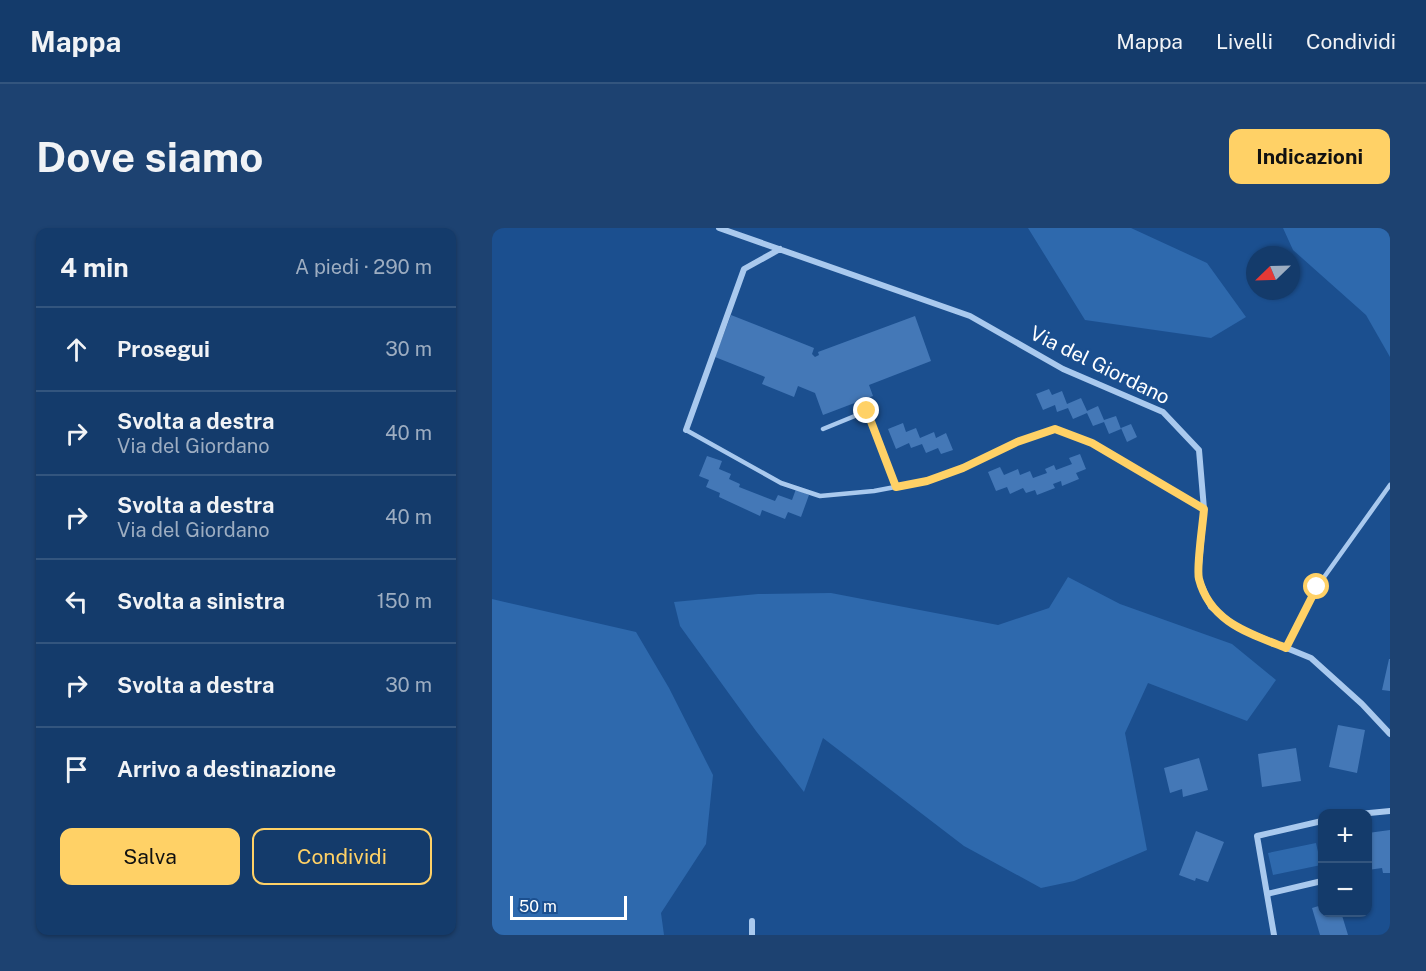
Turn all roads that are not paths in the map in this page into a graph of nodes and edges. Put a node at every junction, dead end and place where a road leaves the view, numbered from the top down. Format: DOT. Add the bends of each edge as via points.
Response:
graph roads {
  1 [pos="719,228"];
  2 [pos="780,249"];
  3 [pos="823,429"];
  4 [pos="686,430"];
  5 [pos="1390,486"];
  6 [pos="896,487"];
  7 [pos="1204,509"];
  8 [pos="1286,648"];
  9 [pos="1390,734"];
  10 [pos="1390,811"];
  11 [pos="1372,812"];
  12 [pos="1318,822"];
  13 [pos="1318,882"];
  14 [pos="1267,894"];
  15 [pos="753,921"];
  16 [pos="752,935"];
  17 [pos="1274,935"];
  1 -- 2 [label="street, Via del Giordano"];
  2 -- 4 [label="street" via="744,269"];
  2 -- 7 [label="street, Via del Giordano" via="970,316 1064,369 1163,412 1199,450"];
  3 -- 6 [label="lane" via="867,411"];
  4 -- 6 [label="lane" via="781,483 820,496"];
  5 -- 8 [label="lane" via="1317,587"];
  6 -- 7 [label="lane" via="963,468 1055,429 1092,443"];
  7 -- 8 [label="street, Via del Giordano" via="1198,577 1211,607 1238,628"];
  8 -- 9 [label="street, Via del Giordano" via="1311,658"];
  10 -- 11 [label="street"];
  12 -- 14 [label="street" via="1257,836"];
  13 -- 14 [label="street"];
  14 -- 17 [label="street"];
  15 -- 16 [label="street"];
}
